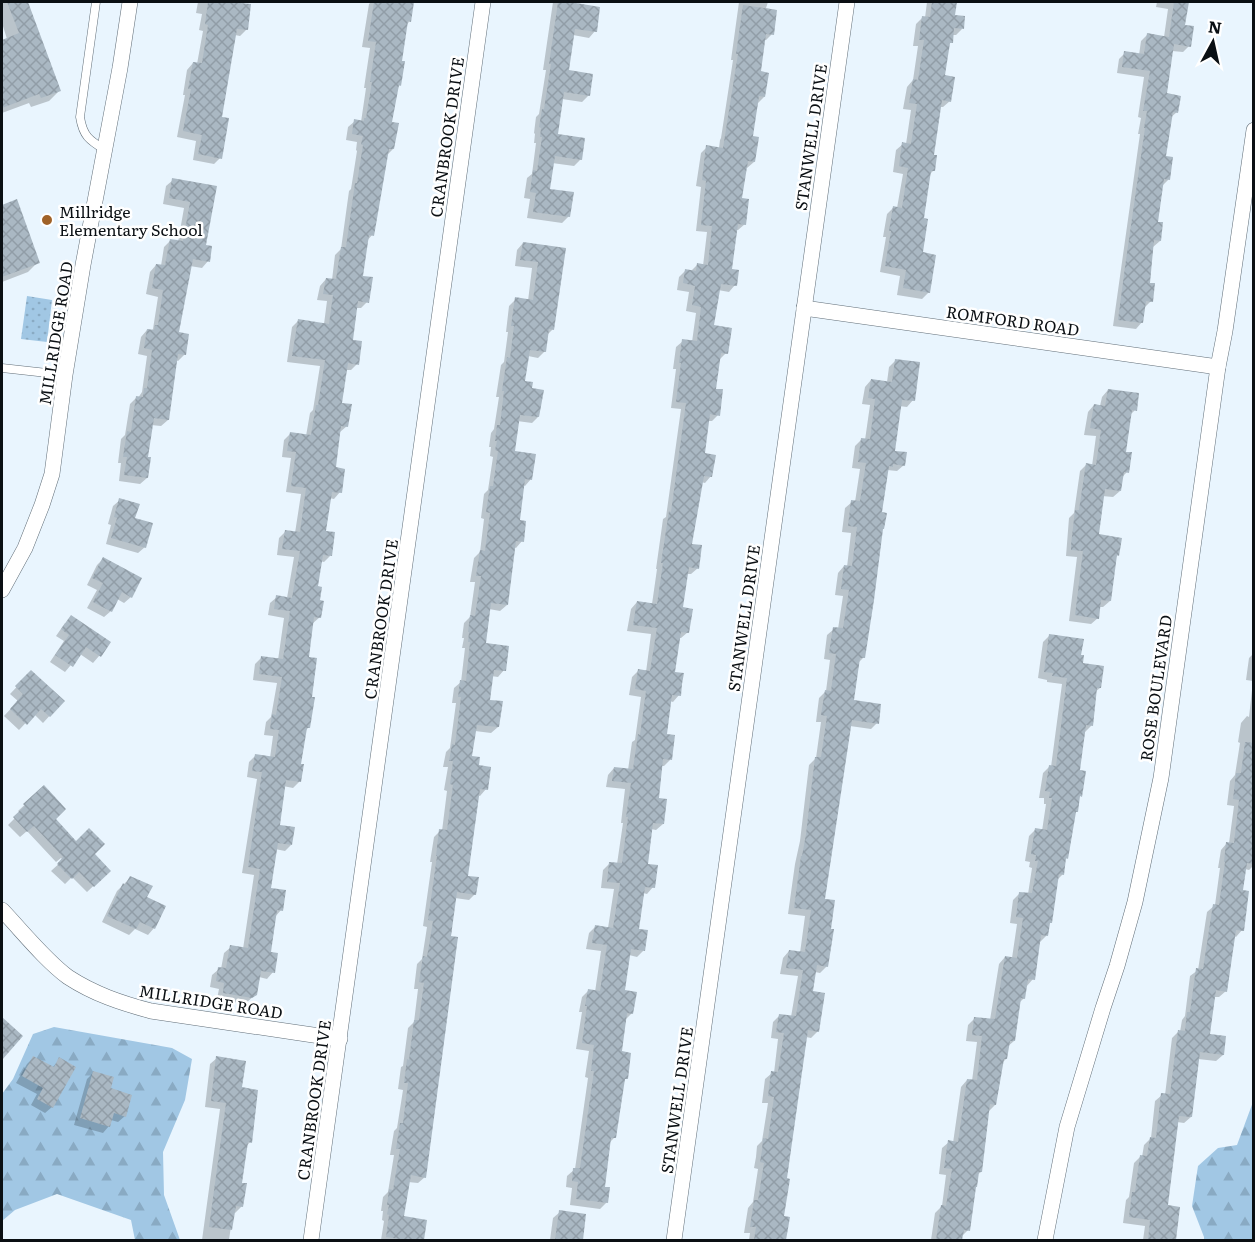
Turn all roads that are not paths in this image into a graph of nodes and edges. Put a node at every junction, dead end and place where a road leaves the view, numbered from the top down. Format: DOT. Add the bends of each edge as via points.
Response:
graph roads {
  1 [pos="96,2"];
  2 [pos="130,2"];
  3 [pos="483,2"];
  4 [pos="848,2"];
  5 [pos="1254,130"];
  6 [pos="105,150"];
  7 [pos="804,308"];
  8 [pos="1218,367"];
  9 [pos="2,368"];
  10 [pos="65,375"];
  11 [pos="2,590"];
  12 [pos="2,910"];
  13 [pos="340,1039"];
  14 [pos="311,1240"];
  15 [pos="674,1240"];
  16 [pos="1045,1240"];
  1 -- 6 [label="lane" via="80,117 88,138"];
  2 -- 6 [label="street, MILLRIDGE ROAD"];
  3 -- 13 [label="street, CRANBROOK DRIVE"];
  4 -- 7 [label="street, STANWELL DRIVE"];
  5 -- 8 [label="street, ROSE BOULEVARD"];
  6 -- 10 [label="street, MILLRIDGE ROAD"];
  7 -- 8 [label="street, ROMFORD ROAD"];
  7 -- 15 [label="street, STANWELL DRIVE"];
  8 -- 16 [label="street, ROSE BOULEVARD" via="1155,813 1118,966 1067,1127"];
  9 -- 10 [label="lane"];
  10 -- 11 [label="street, MILLRIDGE ROAD" via="49,486 25,548"];
  12 -- 13 [label="street, MILLRIDGE ROAD" via="67,975 123,1004"];
  13 -- 14 [label="street, CRANBROOK DRIVE"];
}
